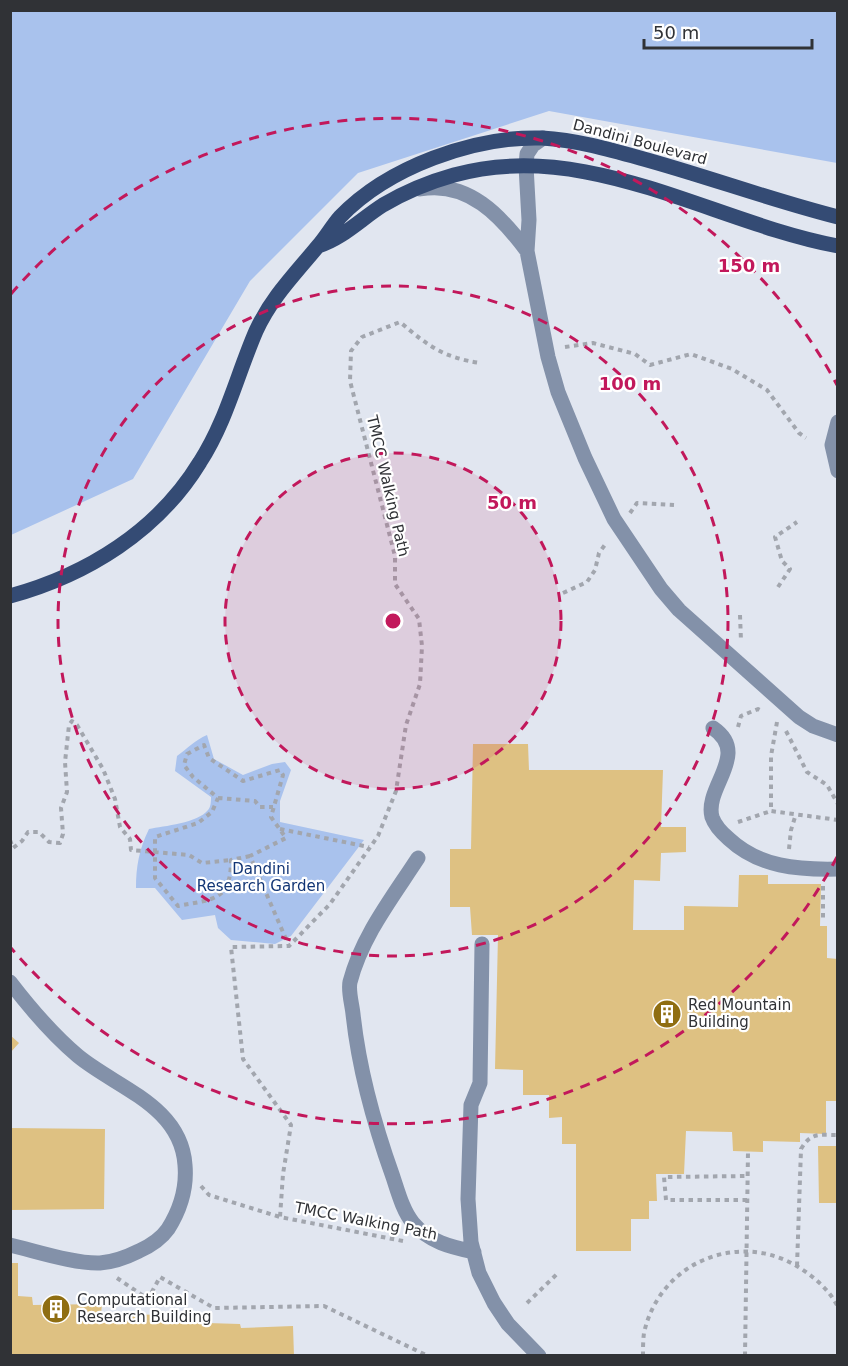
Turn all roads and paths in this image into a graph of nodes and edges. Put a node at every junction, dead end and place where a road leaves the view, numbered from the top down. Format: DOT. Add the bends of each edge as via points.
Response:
graph roads {
  1 [pos="543,138"];
  2 [pos="526,166"];
  3 [pos="411,191"];
  4 [pos="837,217"];
  5 [pos="318,246"];
  6 [pos="837,246"];
  7 [pos="527,251"];
  8 [pos="555,348"];
  9 [pos="481,363"];
  10 [pos="837,422"];
  11 [pos="806,438"];
  12 [pos="837,471"];
  13 [pos="796,522"];
  14 [pos="778,587"];
  15 [pos="10,596"];
  16 [pos="740,615"];
  17 [pos="741,647"];
  18 [pos="766,713"];
  19 [pos="713,728"];
  20 [pos="837,735"];
  21 [pos="736,736"];
  22 [pos="218,798"];
  23 [pos="837,804"];
  24 [pos="273,807"];
  25 [pos="771,811"];
  26 [pos="796,814"];
  27 [pos="837,820"];
  28 [pos="733,826"];
  29 [pos="279,829"];
  30 [pos="10,840"];
  31 [pos="370,847"];
  32 [pos="154,853"];
  33 [pos="786,855"];
  34 [pos="250,856"];
  35 [pos="418,858"];
  36 [pos="231,860"];
  37 [pos="837,869"];
  38 [pos="823,882"];
  39 [pos="823,918"];
  40 [pos="482,944"];
  41 [pos="289,946"];
  42 [pos="10,982"];
  43 [pos="837,1135"];
  44 [pos="748,1152"];
  45 [pos="186,1169"];
  46 [pos="747,1176"];
  47 [pos="747,1200"];
  48 [pos="280,1217"];
  49 [pos="406,1241"];
  50 [pos="10,1245"];
  51 [pos="746,1250"];
  52 [pos="474,1252"];
  53 [pos="94,1262"];
  54 [pos="797,1266"];
  55 [pos="558,1273"];
  56 [pos="528,1303"];
  57 [pos="837,1307"];
  58 [pos="428,1356"];
  59 [pos="539,1356"];
  60 [pos="643,1356"];
  61 [pos="745,1356"];
  1 -- 2 [label="lane" via="533,145"];
  1 -- 4 [label="main road, Dandini Boulevard" via="597,146"];
  1 -- 5 [label="main road, Dandini Boulevard" via="472,146 403,172 356,202"];
  2 -- 3 [label="main road, Dandini Boulevard" via="484,168"];
  2 -- 6 [label="main road, Dandini Boulevard" via="581,170 621,180"];
  2 -- 7 [label="lane"];
  3 -- 5 [label="main road, Dandini Boulevard" via="336,239"];
  3 -- 7 [label="lane" via="441,188 464,193 493,211"];
  5 -- 15 [label="main road, Dandini Boulevard" via="268,310 214,438 181,489 140,531 110,553 55,582"];
  7 -- 20 [label="lane" via="558,392 590,468 629,543 679,610 798,717"];
  8 -- 11 [label="path" via="593,343 635,354 650,365 691,354 732,369 767,390"];
  9 -- 31 [label="path, TMCC Walking Path" via="459,360 429,346 400,322 362,337 351,351 350,381 395,556 395,584 419,619 422,646 420,684 406,725 396,790"];
  10 -- 12 [label="lane" via="832,445"];
  13 -- 14 [label="path" via="775,537 782,561 790,569"];
  16 -- 17 [label="path"];
  18 -- 21 [label="path" via="758,709 741,716"];
  19 -- 37 [label="lane" via="727,742 726,765 713,802 717,827 744,850 768,862 795,869"];
  22 -- 24 [label="path" via="255,801 260,807"];
  22 -- 24 [label="path" via="184,765 187,754 204,745 209,758 243,781 280,770 283,775"];
  22 -- 32 [label="path" via="212,812 198,823 155,837"];
  23 -- 25 [label="path" via="827,785 807,772 784,725 775,716"];
  24 -- 29 [label="path" via="271,817"];
  25 -- 26 [label="path"];
  25 -- 28 [label="path" via="732,823"];
  26 -- 27 [label="path"];
  26 -- 33 [label="path"];
  29 -- 31 [label="path"];
  29 -- 34 [label="path" via="286,838"];
  30 -- 32 [label="path" via="13,848 28,832 39,832 49,842 60,843 72,721 104,769 120,827 130,838 131,850"];
  31 -- 41 [label="path, TMCC Walking Path" via="330,904"];
  32 -- 36 [label="path" via="189,855 202,864"];
  32 -- 36 [label="path" via="155,878 178,906 217,898 227,888"];
  34 -- 36 [label="path"];
  34 -- 41 [label="path"];
  35 -- 52 [label="lane" via="366,936 349,984 354,1020 366,1090 383,1151 412,1222 426,1236"];
  38 -- 39 [label="path"];
  40 -- 52 [label="lane" via="480,1083 471,1105 468,1199"];
  41 -- 48 [label="path, TMCC Walking Path" via="231,947 243,1059 291,1125"];
  42 -- 45 [label="lane" via="78,1056 156,1108 169,1121 184,1154"];
  43 -- 54 [label="path" via="814,1136 801,1149"];
  44 -- 46 [label="path"];
  45 -- 48 [label="path" via="210,1196"];
  45 -- 53 [label="lane" via="184,1196 166,1232 150,1246 125,1258"];
  46 -- 47 [label="path"];
  46 -- 47 [label="path" via="664,1177 666,1200"];
  47 -- 51 [label="path"];
  48 -- 49 [label="path, TMCC Walking Path"];
  50 -- 53 [label="lane"];
  51 -- 54 [label="path" via="768,1253"];
  51 -- 60 [label="path" via="713,1256 677,1276 650,1314"];
  51 -- 61 [label="path"];
  52 -- 59 [label="lane" via="479,1273 499,1310"];
  53 -- 58 [label="path" via="148,1299 160,1277 214,1308 324,1306"];
  54 -- 57 [label="path" via="821,1284"];
  55 -- 56 [label="path"];
}
